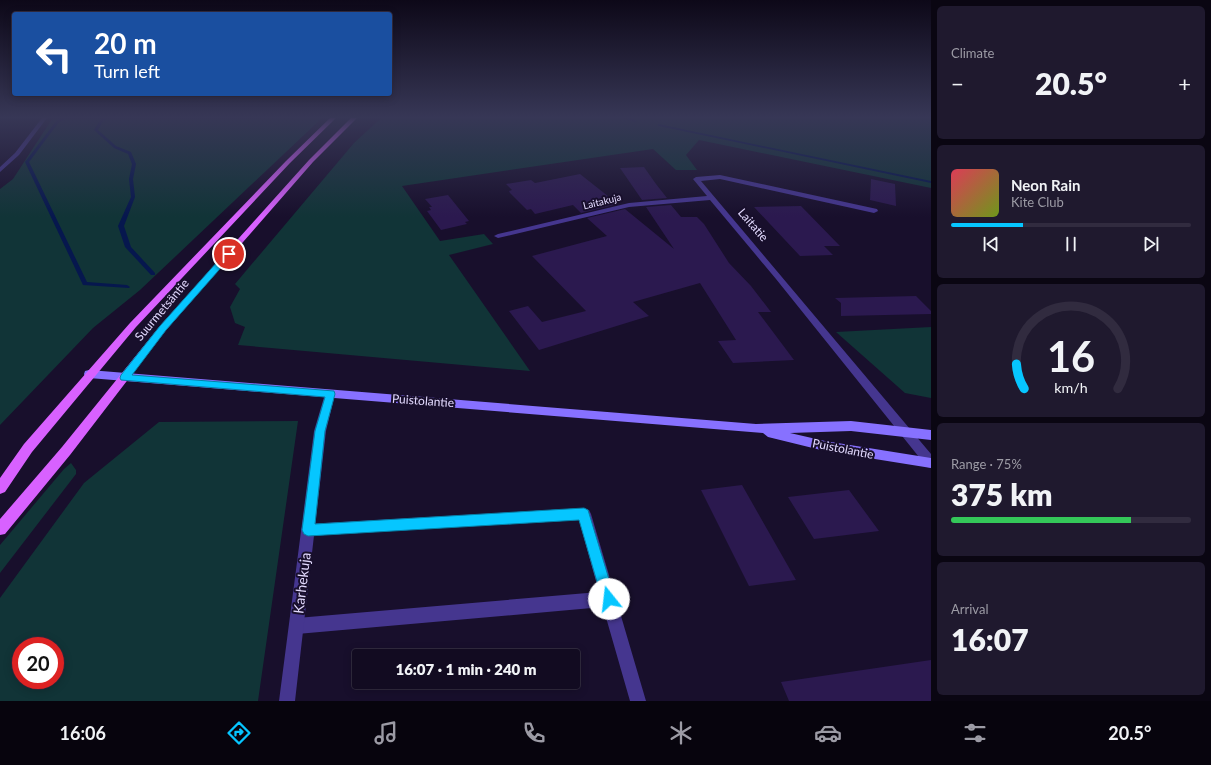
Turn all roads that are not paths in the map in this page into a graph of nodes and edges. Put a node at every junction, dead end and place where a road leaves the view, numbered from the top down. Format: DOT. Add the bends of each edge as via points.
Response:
graph roads {
  1 [pos="20,151"];
  2 [pos="300,151"];
  3 [pos="322,151"];
  4 [pos="0,170"];
  5 [pos="712,198"];
  6 [pos="874,211"];
  7 [pos="498,236"];
  8 [pos="89,374"];
  9 [pos="124,378"];
  10 [pos="330,394"];
  11 [pos="756,429"];
  12 [pos="904,431"];
  13 [pos="931,435"];
  14 [pos="931,463"];
  15 [pos="0,488"];
  16 [pos="0,529"];
  17 [pos="308,530"];
  18 [pos="609,599"];
  19 [pos="297,626"];
  20 [pos="287,701"];
  21 [pos="638,701"];
  1 -- 4 [label="street"];
  2 -- 8 [label="main road, Suurmetsäntie" via="132,325"];
  3 -- 9 [label="main road, Suurmetsäntie" via="163,328"];
  5 -- 6 [label="street, Laitatie" via="696,179 720,177"];
  5 -- 7 [label="street, Laitakuja" via="629,204"];
  5 -- 12 [label="street, Laitatie"];
  8 -- 9 [label="main road, Puistolantie"];
  8 -- 15 [label="main road, Suurmetsäntie" via="28,448"];
  9 -- 10 [label="main road, Puistolantie"];
  9 -- 16 [label="main road, Suurmetsäntie"];
  10 -- 11 [label="main road, Puistolantie" via="602,414"];
  10 -- 17 [label="street, Karhekuja" via="320,431"];
  11 -- 12 [label="main road, Puistolantie" via="851,426"];
  11 -- 14 [label="main road, Puistolantie" via="825,446"];
  12 -- 13 [label="main road, Puistolantie"];
  12 -- 14 [label="street, Laitatie"];
  17 -- 18 [label="street" via="584,514"];
  17 -- 19 [label="street, Karhekuja"];
  18 -- 19 [label="street"];
  18 -- 21 [label="street"];
  19 -- 20 [label="street, Karhekuja"];
}
